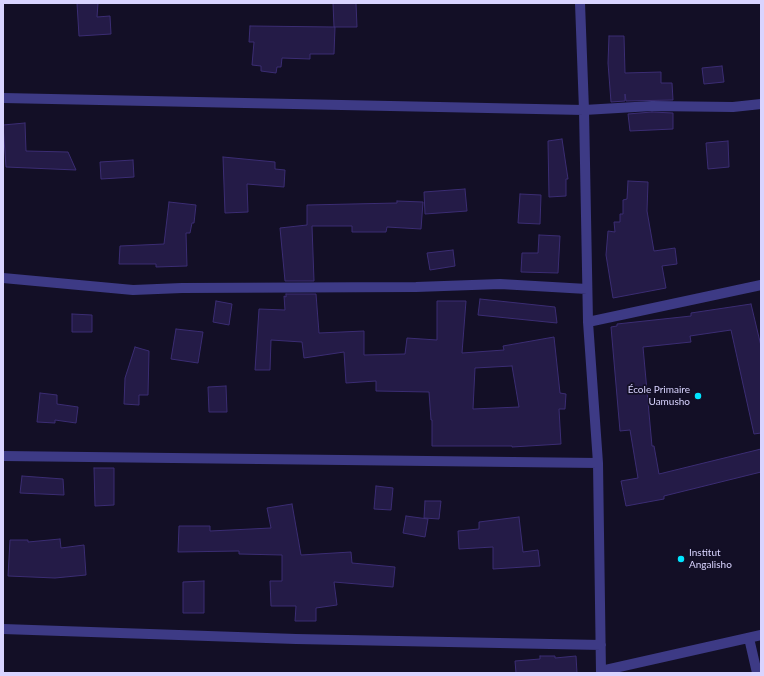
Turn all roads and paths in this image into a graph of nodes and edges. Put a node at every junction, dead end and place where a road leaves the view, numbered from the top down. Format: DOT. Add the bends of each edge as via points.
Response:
graph roads {
  1 [pos="580,3"];
  2 [pos="3,98"];
  3 [pos="761,104"];
  4 [pos="584,110"];
  5 [pos="3,278"];
  6 [pos="761,285"];
  7 [pos="587,288"];
  8 [pos="588,322"];
  9 [pos="3,456"];
  10 [pos="598,463"];
  11 [pos="3,628"];
  12 [pos="761,635"];
  13 [pos="749,638"];
  14 [pos="601,645"];
  15 [pos="601,672"];
  16 [pos="758,673"];
  1 -- 4 [label="street"];
  2 -- 4 [label="street"];
  3 -- 4 [label="street" via="733,107 652,106"];
  4 -- 7 [label="street"];
  5 -- 7 [label="street" via="133,290 393,288 500,284"];
  6 -- 8 [label="street"];
  7 -- 8 [label="street"];
  8 -- 10 [label="street"];
  9 -- 10 [label="street"];
  10 -- 14 [label="street"];
  11 -- 14 [label="street" via="296,639"];
  12 -- 13 [label="street"];
  13 -- 15 [label="street"];
  13 -- 16 [label="street"];
  14 -- 15 [label="street"];
}
